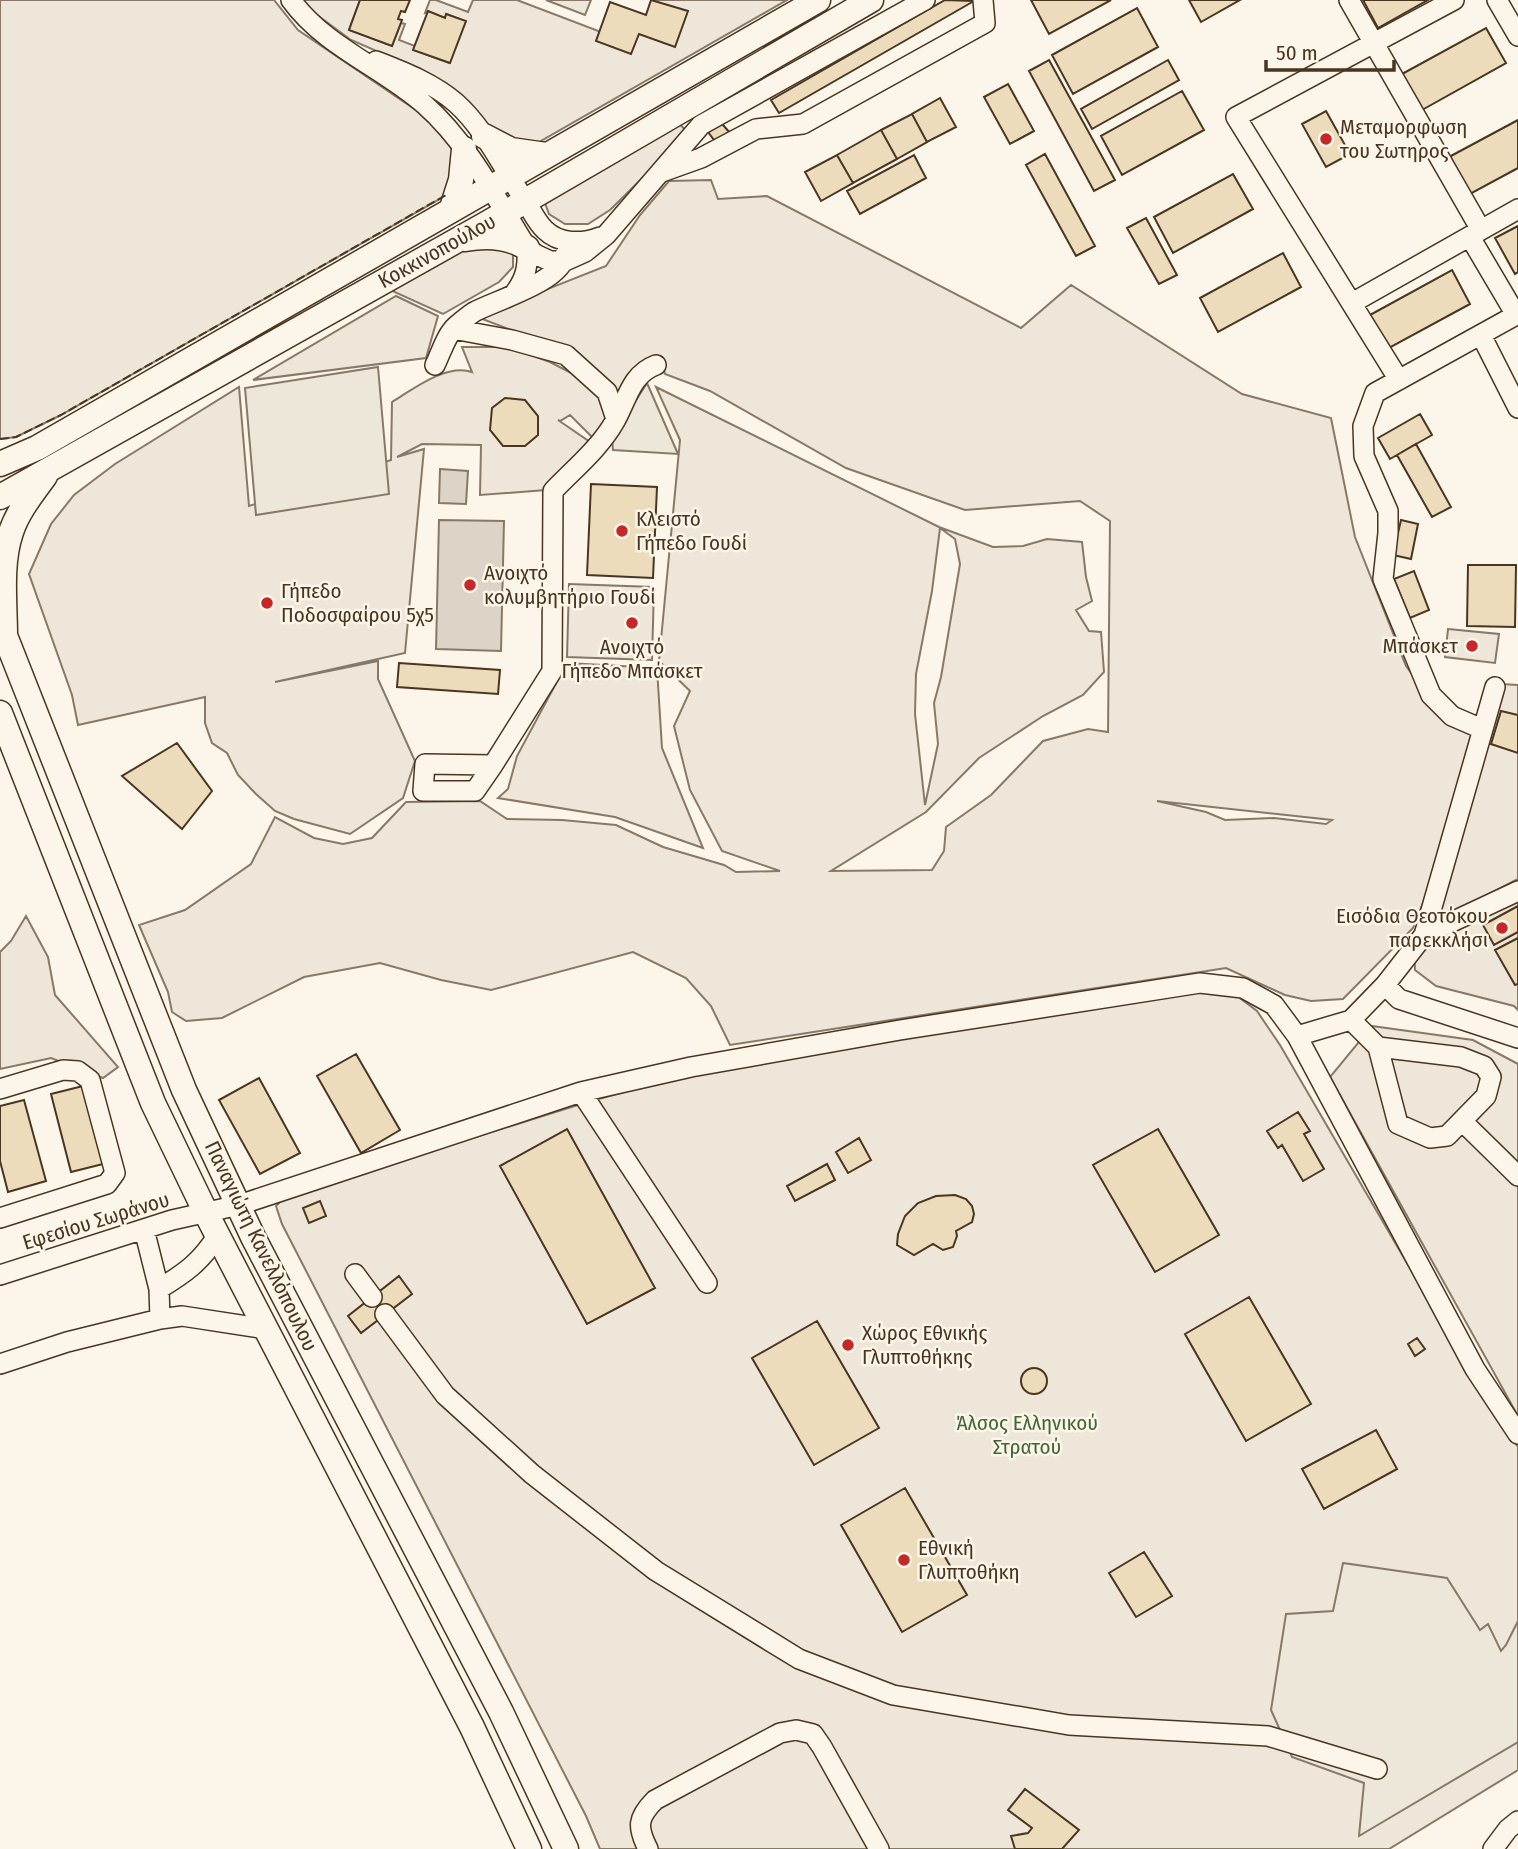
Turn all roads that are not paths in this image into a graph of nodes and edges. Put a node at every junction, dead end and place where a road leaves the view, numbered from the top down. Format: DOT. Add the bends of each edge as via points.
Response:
graph roads {
  1 [pos="291,0"];
  2 [pos="818,0"];
  3 [pos="871,0"];
  4 [pos="925,0"];
  5 [pos="983,0"];
  6 [pos="1349,0"];
  7 [pos="1454,0"];
  8 [pos="1497,0"];
  9 [pos="1518,36"];
  10 [pos="1374,43"];
  11 [pos="345,48"];
  12 [pos="742,103"];
  13 [pos="756,129"];
  14 [pos="466,138"];
  15 [pos="546,155"];
  16 [pos="661,173"];
  17 [pos="498,182"];
  18 [pos="515,207"];
  19 [pos="452,208"];
  20 [pos="1518,209"];
  21 [pos="1475,233"];
  22 [pos="606,235"];
  23 [pos="536,240"];
  24 [pos="454,242"];
  25 [pos="565,261"];
  26 [pos="514,294"];
  27 [pos="1352,303"];
  28 [pos="1517,314"];
  29 [pos="453,329"];
  30 [pos="1481,335"];
  31 [pos="435,365"];
  32 [pos="656,365"];
  33 [pos="1399,380"];
  34 [pos="1518,408"];
  35 [pos="617,419"];
  36 [pos="37,448"];
  37 [pos="0,450"];
  38 [pos="0,464"];
  39 [pos="53,467"];
  40 [pos="0,497"];
  41 [pos="3,630"];
  42 [pos="1495,687"];
  43 [pos="0,713"];
  44 [pos="1482,729"];
  45 [pos="493,765"];
  46 [pos="1518,891"];
  47 [pos="1424,934"];
  48 [pos="1385,985"];
  49 [pos="1351,1020"];
  50 [pos="1297,1036"];
  51 [pos="1518,1038"];
  52 [pos="1378,1047"];
  53 [pos="0,1089"];
  54 [pos="581,1092"];
  55 [pos="1462,1121"];
  56 [pos="1518,1176"];
  57 [pos="239,1205"];
  58 [pos="206,1213"];
  59 [pos="0,1218"];
  60 [pos="144,1229"];
  61 [pos="217,1236"];
  62 [pos="355,1274"];
  63 [pos="0,1275"];
  64 [pos="707,1283"];
  65 [pos="159,1289"];
  66 [pos="372,1297"];
  67 [pos="385,1314"];
  68 [pos="159,1319"];
  69 [pos="266,1329"];
  70 [pos="0,1364"];
  71 [pos="1518,1434"];
  72 [pos="1377,1769"];
  73 [pos="1518,1821"];
  74 [pos="529,1849"];
  75 [pos="566,1849"];
  76 [pos="648,1849"];
  77 [pos="879,1849"];
  78 [pos="1493,1849"];
  1 -- 11 [label="street" via="314,27"];
  2 -- 15 [label="main road, Κοκκινοπούλου"];
  3 -- 18 [label="main road, Κοκκινοπούλου"];
  4 -- 12 [label="street"];
  5 -- 13 [label="street" via="985,23 803,124"];
  6 -- 10 [label="street"];
  7 -- 10 [label="street"];
  8 -- 9 [label="street"];
  10 -- 21 [label="street"];
  10 -- 27 [label="street" via="1236,117"];
  11 -- 14 [label="street"];
  11 -- 14 [label="street" via="425,82 456,103 468,116"];
  12 -- 13 [label="street"];
  12 -- 16 [label="street" via="701,125"];
  13 -- 16 [label="street"];
  14 -- 15 [label="main road"];
  14 -- 17 [label="street"];
  14 -- 19 [label="main road"];
  15 -- 17 [label="main road, Κοκκινοπούλου"];
  16 -- 22 [label="street"];
  17 -- 18 [label="street"];
  17 -- 19 [label="main road, Κοκκινοπούλου"];
  18 -- 23 [label="street"];
  18 -- 24 [label="main road, Κοκκινοπούλου"];
  19 -- 36 [label="main road, Κοκκινοπούλου"];
  20 -- 21 [label="street"];
  21 -- 27 [label="street"];
  21 -- 28 [label="street"];
  22 -- 23 [label="street" via="577,243"];
  22 -- 25 [label="street"];
  23 -- 24 [label="main road" via="481,236"];
  23 -- 25 [label="street" via="537,255"];
  23 -- 26 [label="street"];
  24 -- 39 [label="main road, Κοκκινοπούλου"];
  25 -- 26 [label="street" via="542,281"];
  26 -- 29 [label="street" via="473,313"];
  27 -- 33 [label="street"];
  28 -- 30 [label="street"];
  29 -- 31 [label="street"];
  29 -- 35 [label="street" via="566,355 607,391"];
  30 -- 33 [label="street"];
  30 -- 34 [label="street"];
  32 -- 35 [label="street" via="643,369"];
  33 -- 44 [label="street" via="1375,393 1363,426 1364,456 1388,511 1383,579 1431,695 1452,716"];
  35 -- 45 [label="street" via="553,491 552,671"];
  36 -- 37 [label="main road"];
  36 -- 38 [label="main road, Κοκκινοπούλου"];
  39 -- 40 [label="main road, Κοκκινοπούλου"];
  39 -- 41 [label="main road" via="22,508 10,533"];
  41 -- 57 [label="main road, Παναγιώτη Κανελλόπουλου" via="184,1090"];
  42 -- 44 [label="street"];
  43 -- 58 [label="main road, Παναγιώτη Κανελλόπουλου" via="153,1103"];
  44 -- 47 [label="street"];
  46 -- 47 [label="street"];
  47 -- 48 [label="street"];
  48 -- 49 [label="street"];
  48 -- 51 [label="street" via="1399,999"];
  49 -- 50 [label="street"];
  49 -- 52 [label="street"];
  50 -- 54 [label="street, Εφεσίου Σωράνου" via="1274,1005 1244,988 1200,984 704,1064"];
  50 -- 71 [label="street, Εφεσίου Σωράνου" via="1475,1369"];
  52 -- 55 [label="street" via="1398,1124 1430,1138 1447,1136"];
  52 -- 55 [label="street" via="1461,1057 1484,1066 1491,1077 1486,1096"];
  53 -- 59 [label="street" via="63,1070 78,1071 90,1080 115,1173 107,1184"];
  54 -- 57 [label="street, Εφεσίου Σωράνου"];
  54 -- 64 [label="street"];
  55 -- 56 [label="street"];
  57 -- 58 [label="street, Εφεσίου Σωράνου"];
  57 -- 75 [label="main road, Παναγιώτη Κανελλόπουλου" via="501,1712"];
  58 -- 60 [label="street, Εφεσίου Σωράνου"];
  58 -- 61 [label="main road, Παναγιώτη Κανελλόπουλου"];
  60 -- 63 [label="street, Εφεσίου Σωράνου"];
  60 -- 65 [label="street"];
  61 -- 65 [label="street" via="192,1268"];
  61 -- 69 [label="main road, Παναγιώτη Κανελλόπουλου"];
  62 -- 66 [label="street"];
  65 -- 68 [label="street"];
  67 -- 72 [label="street" via="445,1395 532,1474 656,1571 799,1659 893,1695 1069,1725 1268,1736"];
  68 -- 69 [label="street" via="182,1316"];
  68 -- 70 [label="street"];
  69 -- 74 [label="main road, Παναγιώτη Κανελλόπουλου" via="472,1727"];
  73 -- 78 [label="street"];
  76 -- 77 [label="street" via="640,1827 642,1813 655,1800 780,1732 796,1730 813,1734"];
}
